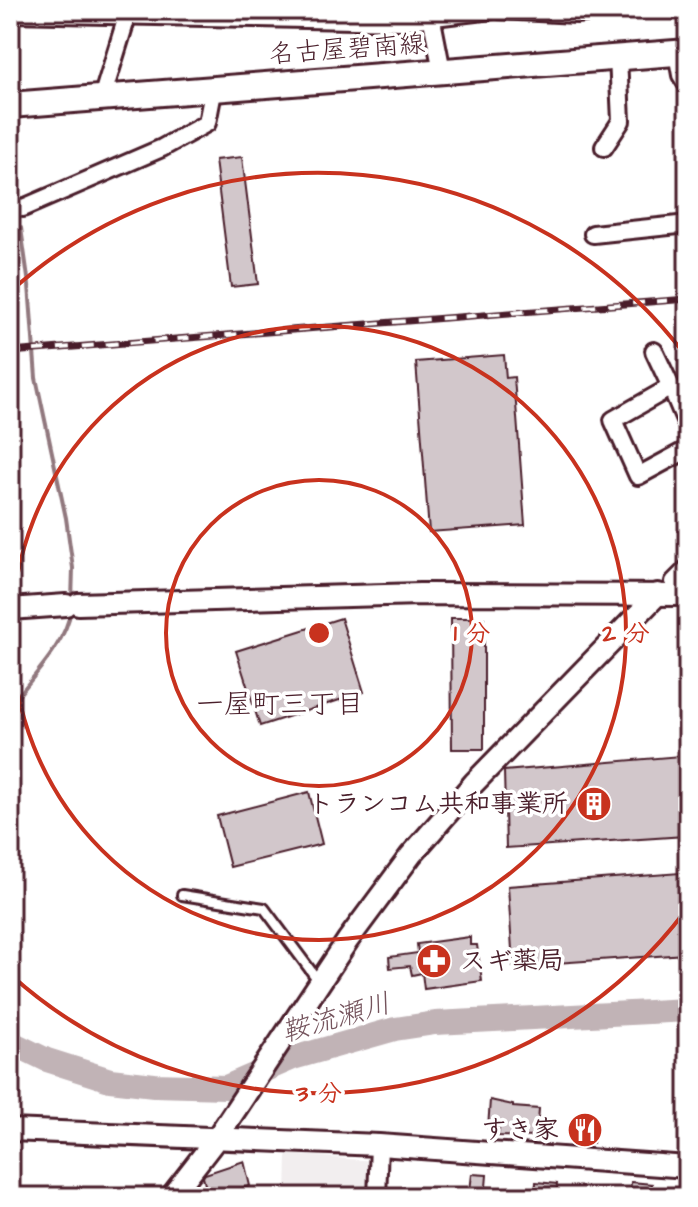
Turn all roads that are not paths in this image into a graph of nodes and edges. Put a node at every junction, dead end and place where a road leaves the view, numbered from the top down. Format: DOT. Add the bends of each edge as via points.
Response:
graph roads {
  1 [pos="492,10"];
  2 [pos="499,10"];
  3 [pos="610,10"];
  4 [pos="678,10"];
  5 [pos="558,11"];
  6 [pos="80,12"];
  7 [pos="10,13"];
  8 [pos="128,13"];
  9 [pos="430,13"];
  10 [pos="688,13"];
  11 [pos="298,15"];
  12 [pos="683,52"];
  13 [pos="618,57"];
  14 [pos="442,71"];
  15 [pos="688,86"];
  16 [pos="214,87"];
  17 [pos="102,98"];
  18 [pos="10,105"];
  19 [pos="604,147"];
  20 [pos="10,206"];
  21 [pos="688,224"];
  22 [pos="593,234"];
  23 [pos="654,351"];
  24 [pos="671,387"];
  25 [pos="688,427"];
  26 [pos="688,449"];
  27 [pos="688,568"];
  28 [pos="674,590"];
  29 [pos="10,609"];
  30 [pos="182,895"];
  31 [pos="320,984"];
  32 [pos="10,1130"];
  33 [pos="216,1139"];
  34 [pos="379,1145"];
  35 [pos="688,1167"];
  36 [pos="171,1197"];
  37 [pos="377,1197"];
  1 -- 9 [label="street"];
  2 -- 5 [label="street"];
  3 -- 5 [label="street"];
  4 -- 10 [label="street"];
  6 -- 7 [label="street"];
  6 -- 8 [label="street"];
  8 -- 11 [label="street"];
  8 -- 17 [label="street"];
  9 -- 11 [label="street" via="401,21"];
  9 -- 14 [label="street"];
  12 -- 13 [label="main road, 名古屋碧南線"];
  12 -- 15 [label="street" via="681,75"];
  13 -- 14 [label="main road, 名古屋碧南線"];
  13 -- 19 [label="street" via="621,121"];
  14 -- 16 [label="main road, 名古屋碧南線"];
  16 -- 17 [label="main road, 名古屋碧南線"];
  16 -- 20 [label="street" via="207,123 23,208"];
  17 -- 18 [label="main road, 名古屋碧南線"];
  21 -- 22 [label="street"];
  23 -- 24 [label="street"];
  24 -- 25 [label="street"];
  24 -- 26 [label="street" via="613,420 638,476"];
  27 -- 28 [label="street"];
  28 -- 29 [label="street"];
  28 -- 31 [label="street" via="474,783 411,855"];
  30 -- 31 [label="lane" via="264,908"];
  31 -- 33 [label="street"];
  32 -- 33 [label="street"];
  33 -- 34 [label="street"];
  33 -- 36 [label="street"];
  34 -- 35 [label="street"];
  34 -- 37 [label="street"];
}
